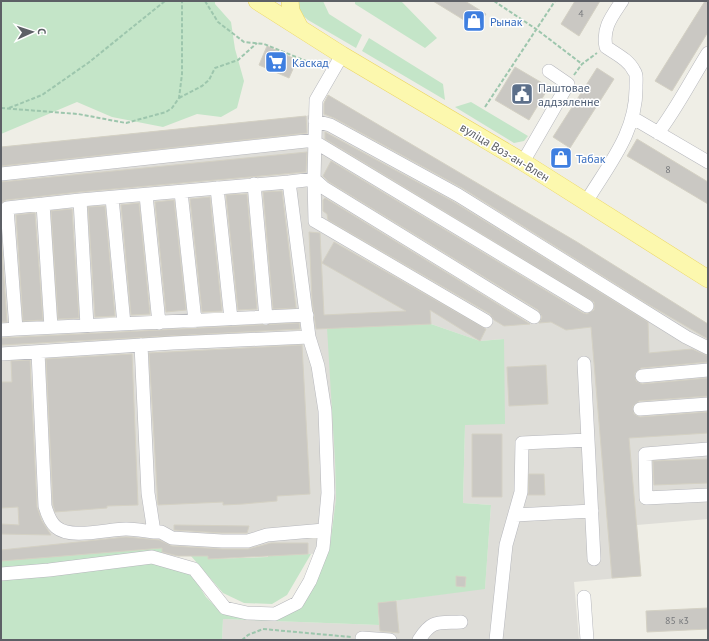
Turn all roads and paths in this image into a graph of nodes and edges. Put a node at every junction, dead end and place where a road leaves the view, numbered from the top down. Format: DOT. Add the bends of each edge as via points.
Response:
graph roads {
  1 [pos="165,1"];
  2 [pos="182,1"];
  3 [pos="205,1"];
  4 [pos="257,1"];
  5 [pos="290,1"];
  6 [pos="494,1"];
  7 [pos="555,1"];
  8 [pos="622,1"];
  9 [pos="300,28"];
  10 [pos="536,29"];
  11 [pos="257,43"];
  12 [pos="606,47"];
  13 [pos="708,53"];
  14 [pos="342,54"];
  15 [pos="582,64"];
  16 [pos="549,71"];
  17 [pos="332,72"];
  18 [pos="568,84"];
  19 [pos="179,98"];
  20 [pos="485,107"];
  21 [pos="1,108"];
  22 [pos="8,108"];
  23 [pos="633,118"];
  24 [pos="316,121"];
  25 [pos="658,133"];
  26 [pos="315,141"];
  27 [pos="523,162"];
  28 [pos="708,162"];
  29 [pos="1,174"];
  30 [pos="314,179"];
  31 [pos="289,182"];
  32 [pos="254,184"];
  33 [pos="218,188"];
  34 [pos="181,192"];
  35 [pos="146,195"];
  36 [pos="112,198"];
  37 [pos="80,200"];
  38 [pos="586,202"];
  39 [pos="43,204"];
  40 [pos="708,279"];
  41 [pos="587,306"];
  42 [pos="307,315"];
  43 [pos="534,317"];
  44 [pos="266,318"];
  45 [pos="231,320"];
  46 [pos="195,321"];
  47 [pos="486,321"];
  48 [pos="159,323"];
  49 [pos="124,324"];
  50 [pos="87,326"];
  51 [pos="51,327"];
  52 [pos="16,329"];
  53 [pos="1,330"];
  54 [pos="309,337"];
  55 [pos="140,345"];
  56 [pos="708,348"];
  57 [pos="38,352"];
  58 [pos="1,354"];
  59 [pos="584,363"];
  60 [pos="708,370"];
  61 [pos="642,376"];
  62 [pos="708,404"];
  63 [pos="640,409"];
  64 [pos="588,440"];
  65 [pos="708,449"];
  66 [pos="708,495"];
  67 [pos="592,511"];
  68 [pos="515,515"];
  69 [pos="324,530"];
  70 [pos="154,532"];
  71 [pos="594,559"];
  72 [pos="1,574"];
  73 [pos="584,597"];
  74 [pos="461,622"];
  75 [pos="362,638"];
  76 [pos="242,640"];
  77 [pos="390,640"];
  78 [pos="419,640"];
  79 [pos="496,640"];
  80 [pos="587,640"];
  1 -- 22 [label="path" via="88,63 42,95"];
  2 -- 19 [label="path" via="182,74"];
  3 -- 11 [label="path" via="218,22 234,35 244,42"];
  4 -- 9 [label="main road, вуліца Воз-ан-Влен"];
  5 -- 9 [label="main road" via="291,11"];
  6 -- 10 [label="path"];
  7 -- 10 [label="path"];
  8 -- 12 [label="lane" via="606,27"];
  9 -- 14 [label="main road, вуліца Воз-ан-Влен"];
  10 -- 15 [label="path"];
  10 -- 20 [label="path"];
  11 -- 17 [label="path"];
  11 -- 19 [label="path" via="238,60 216,68 210,80 202,86"];
  12 -- 15 [label="path"];
  12 -- 23 [label="lane" via="626,61 635,72"];
  13 -- 25 [label="lane" via="673,113"];
  14 -- 17 [label="lane"];
  14 -- 27 [label="main road, вуліца Воз-ан-Влен"];
  15 -- 18 [label="path"];
  16 -- 18 [label="lane"];
  17 -- 24 [label="lane" via="316,100"];
  18 -- 27 [label="lane"];
  19 -- 22 [label="path" via="166,112 126,123 78,114"];
  21 -- 22 [label="path"];
  23 -- 25 [label="lane"];
  23 -- 38 [label="lane" via="624,142"];
  24 -- 26 [label="lane"];
  24 -- 56 [label="lane" via="330,125 458,194 686,337"];
  25 -- 28 [label="lane"];
  26 -- 29 [label="lane"];
  26 -- 30 [label="lane"];
  26 -- 41 [label="lane"];
  27 -- 38 [label="main road, вуліца Воз-ан-Влен"];
  30 -- 31 [label="lane"];
  30 -- 43 [label="lane"];
  30 -- 47 [label="lane" via="315,221"];
  31 -- 32 [label="lane"];
  31 -- 42 [label="lane"];
  32 -- 33 [label="lane"];
  32 -- 44 [label="lane"];
  33 -- 34 [label="lane"];
  33 -- 45 [label="lane"];
  34 -- 35 [label="lane"];
  34 -- 46 [label="lane"];
  35 -- 36 [label="lane"];
  35 -- 48 [label="lane"];
  36 -- 37 [label="lane"];
  36 -- 49 [label="lane"];
  37 -- 39 [label="lane"];
  37 -- 50 [label="lane"];
  38 -- 40 [label="main road, вуліца Воз-ан-Влен"];
  39 -- 51 [label="lane"];
  39 -- 52 [label="lane" via="7,208"];
  42 -- 44 [label="lane"];
  42 -- 54 [label="lane"];
  44 -- 45 [label="lane"];
  45 -- 46 [label="lane"];
  46 -- 48 [label="lane"];
  48 -- 49 [label="lane"];
  49 -- 50 [label="lane"];
  50 -- 51 [label="lane"];
  51 -- 52 [label="lane"];
  52 -- 53 [label="lane"];
  54 -- 55 [label="lane"];
  54 -- 69 [label="lane" via="318,366 325,411 328,493"];
  55 -- 57 [label="lane"];
  55 -- 70 [label="lane" via="148,493"];
  57 -- 58 [label="lane"];
  57 -- 70 [label="lane" via="45,506 48,516 56,528 69,533 126,529"];
  59 -- 64 [label="lane"];
  60 -- 61 [label="lane"];
  62 -- 63 [label="lane"];
  64 -- 67 [label="lane"];
  64 -- 68 [label="lane" via="522,443 520,492"];
  65 -- 66 [label="lane" via="645,454 646,498"];
  67 -- 68 [label="lane"];
  67 -- 71 [label="lane"];
  68 -- 79 [label="lane" via="506,545"];
  69 -- 70 [label="lane" via="222,541 172,538 161,532"];
  69 -- 72 [label="lane" via="323,548 310,581 297,603 275,614 247,613 225,608 194,569 152,557"];
  73 -- 80 [label="lane"];
  74 -- 78 [label="lane" via="437,623 427,627"];
  75 -- 76 [label="path" via="263,629"];
  75 -- 77 [label="lane"];
}
